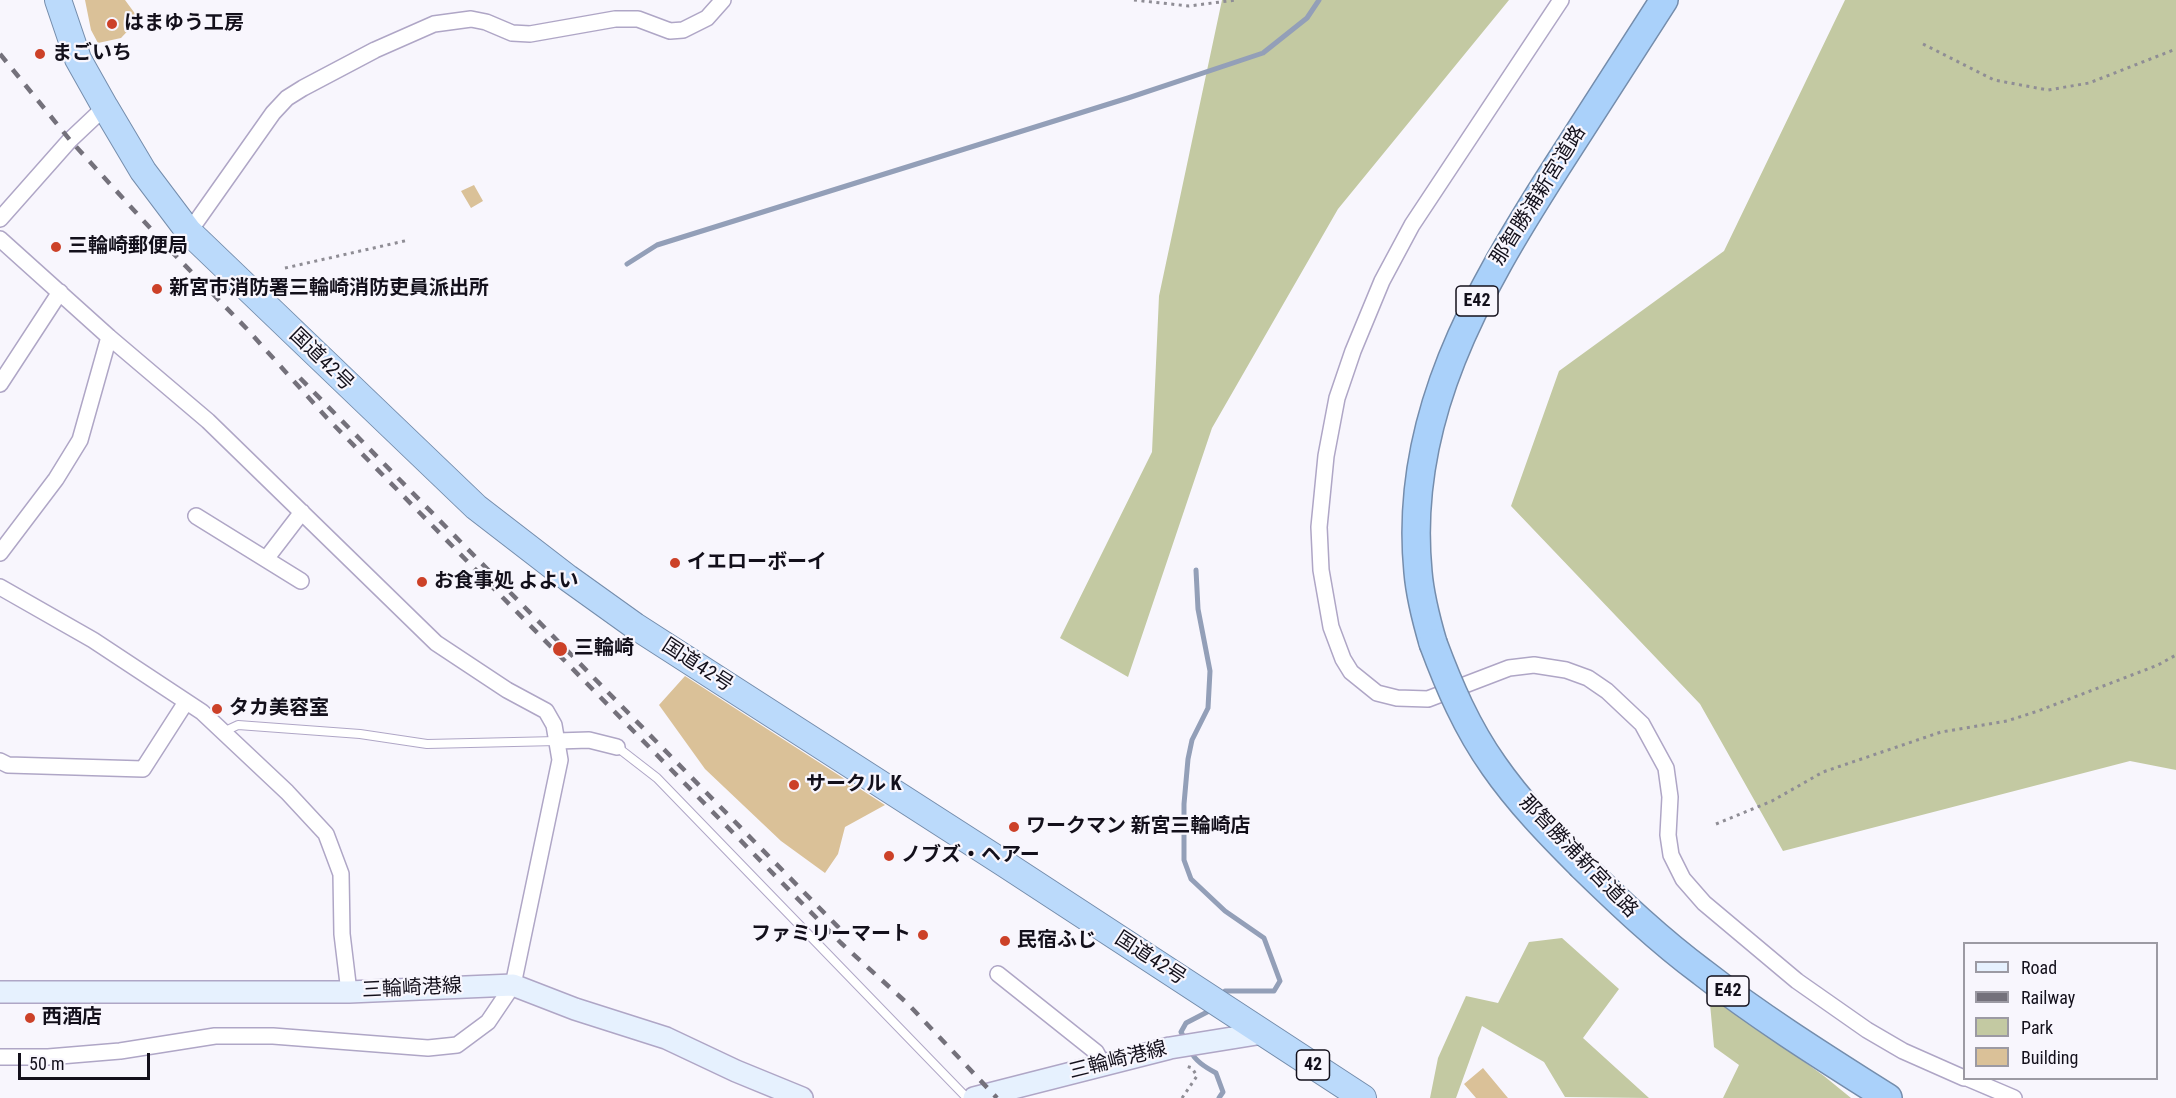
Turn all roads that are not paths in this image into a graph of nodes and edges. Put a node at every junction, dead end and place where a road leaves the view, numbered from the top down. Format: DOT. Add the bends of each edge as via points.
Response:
graph roads {
  1 [pos="58,0"];
  2 [pos="723,0"];
  3 [pos="1561,0"];
  4 [pos="1664,0"];
  5 [pos="105,107"];
  6 [pos="0,219"];
  7 [pos="189,232"];
  8 [pos="0,239"];
  9 [pos="60,292"];
  10 [pos="109,337"];
  11 [pos="0,384"];
  12 [pos="302,512"];
  13 [pos="196,516"];
  14 [pos="0,553"];
  15 [pos="266,559"];
  16 [pos="301,581"];
  17 [pos="0,587"];
  18 [pos="186,702"];
  19 [pos="223,732"];
  20 [pos="557,741"];
  21 [pos="617,747"];
  22 [pos="0,762"];
  23 [pos="998,974"];
  24 [pos="513,985"];
  25 [pos="0,992"];
  26 [pos="349,992"];
  27 [pos="1263,1033"];
  28 [pos="0,1057"];
  29 [pos="1103,1065"];
  30 [pos="1963,1077"];
  31 [pos="1971,1080"];
  32 [pos="802,1098"];
  33 [pos="967,1098"];
  34 [pos="974,1098"];
  35 [pos="1364,1098"];
  36 [pos="1888,1098"];
  37 [pos="2014,1098"];
  1 -- 5 [label="highway, 国道42号 / 42" via="78,59"];
  2 -- 7 [label="street" via="707,18 683,30 670,31 638,19 615,19 530,34 512,33 471,19 434,24 413,33 287,98"];
  3 -- 30 [label="street" via="1412,225 1382,281 1353,351 1337,398 1318,528 1331,627 1351,672 1377,693 1397,698 1428,699 1509,668 1534,665 1566,670 1607,691 1642,724 1666,768 1671,855 1683,879 1704,903 1797,981 1868,1030 1903,1051"];
  4 -- 36 [label="highway, 那智勝浦新宮道路 / E42, bridge" via="1520,224 1466,323 1445,374 1422,456 1417,495 1418,573 1424,609 1447,682 1468,723 1493,766 1535,819 1623,907 1702,972 1806,1047"];
  5 -- 6 [label="street"];
  5 -- 7 [label="highway, 国道42号 / 42" via="143,171"];
  7 -- 27 [label="highway, 国道42号 / 42" via="476,507 568,578 635,626"];
  8 -- 9 [label="street"];
  9 -- 10 [label="street"];
  9 -- 11 [label="street"];
  10 -- 12 [label="street" via="208,421"];
  10 -- 14 [label="street" via="80,440"];
  12 -- 15 [label="street"];
  12 -- 20 [label="street" via="436,643 546,711 555,725"];
  13 -- 15 [label="street"];
  15 -- 16 [label="street"];
  17 -- 18 [label="street" via="93,640"];
  18 -- 19 [label="street"];
  18 -- 22 [label="street" via="143,769"];
  19 -- 20 [label="lane" via="238,725 360,734 427,744"];
  19 -- 26 [label="street" via="326,834 341,873 342,934"];
  20 -- 21 [label="street" via="590,740"];
  20 -- 24 [label="street" via="560,760"];
  21 -- 33 [label="lane" via="657,778"];
  23 -- 29 [label="street" via="1096,1052"];
  24 -- 26 [label="main road, 三輪崎港線"];
  24 -- 28 [label="street" via="488,1022 457,1045 428,1047 215,1036 120,1051"];
  24 -- 32 [label="main road, 三輪崎港線" via="666,1038"];
  25 -- 26 [label="main road, 三輪崎港線"];
  27 -- 29 [label="main road, 三輪崎港線" via="1210,1040"];
  27 -- 35 [label="highway, 国道42号 / 42"];
  29 -- 34 [label="main road, 三輪崎港線"];
  31 -- 37 [label="street"];
}
